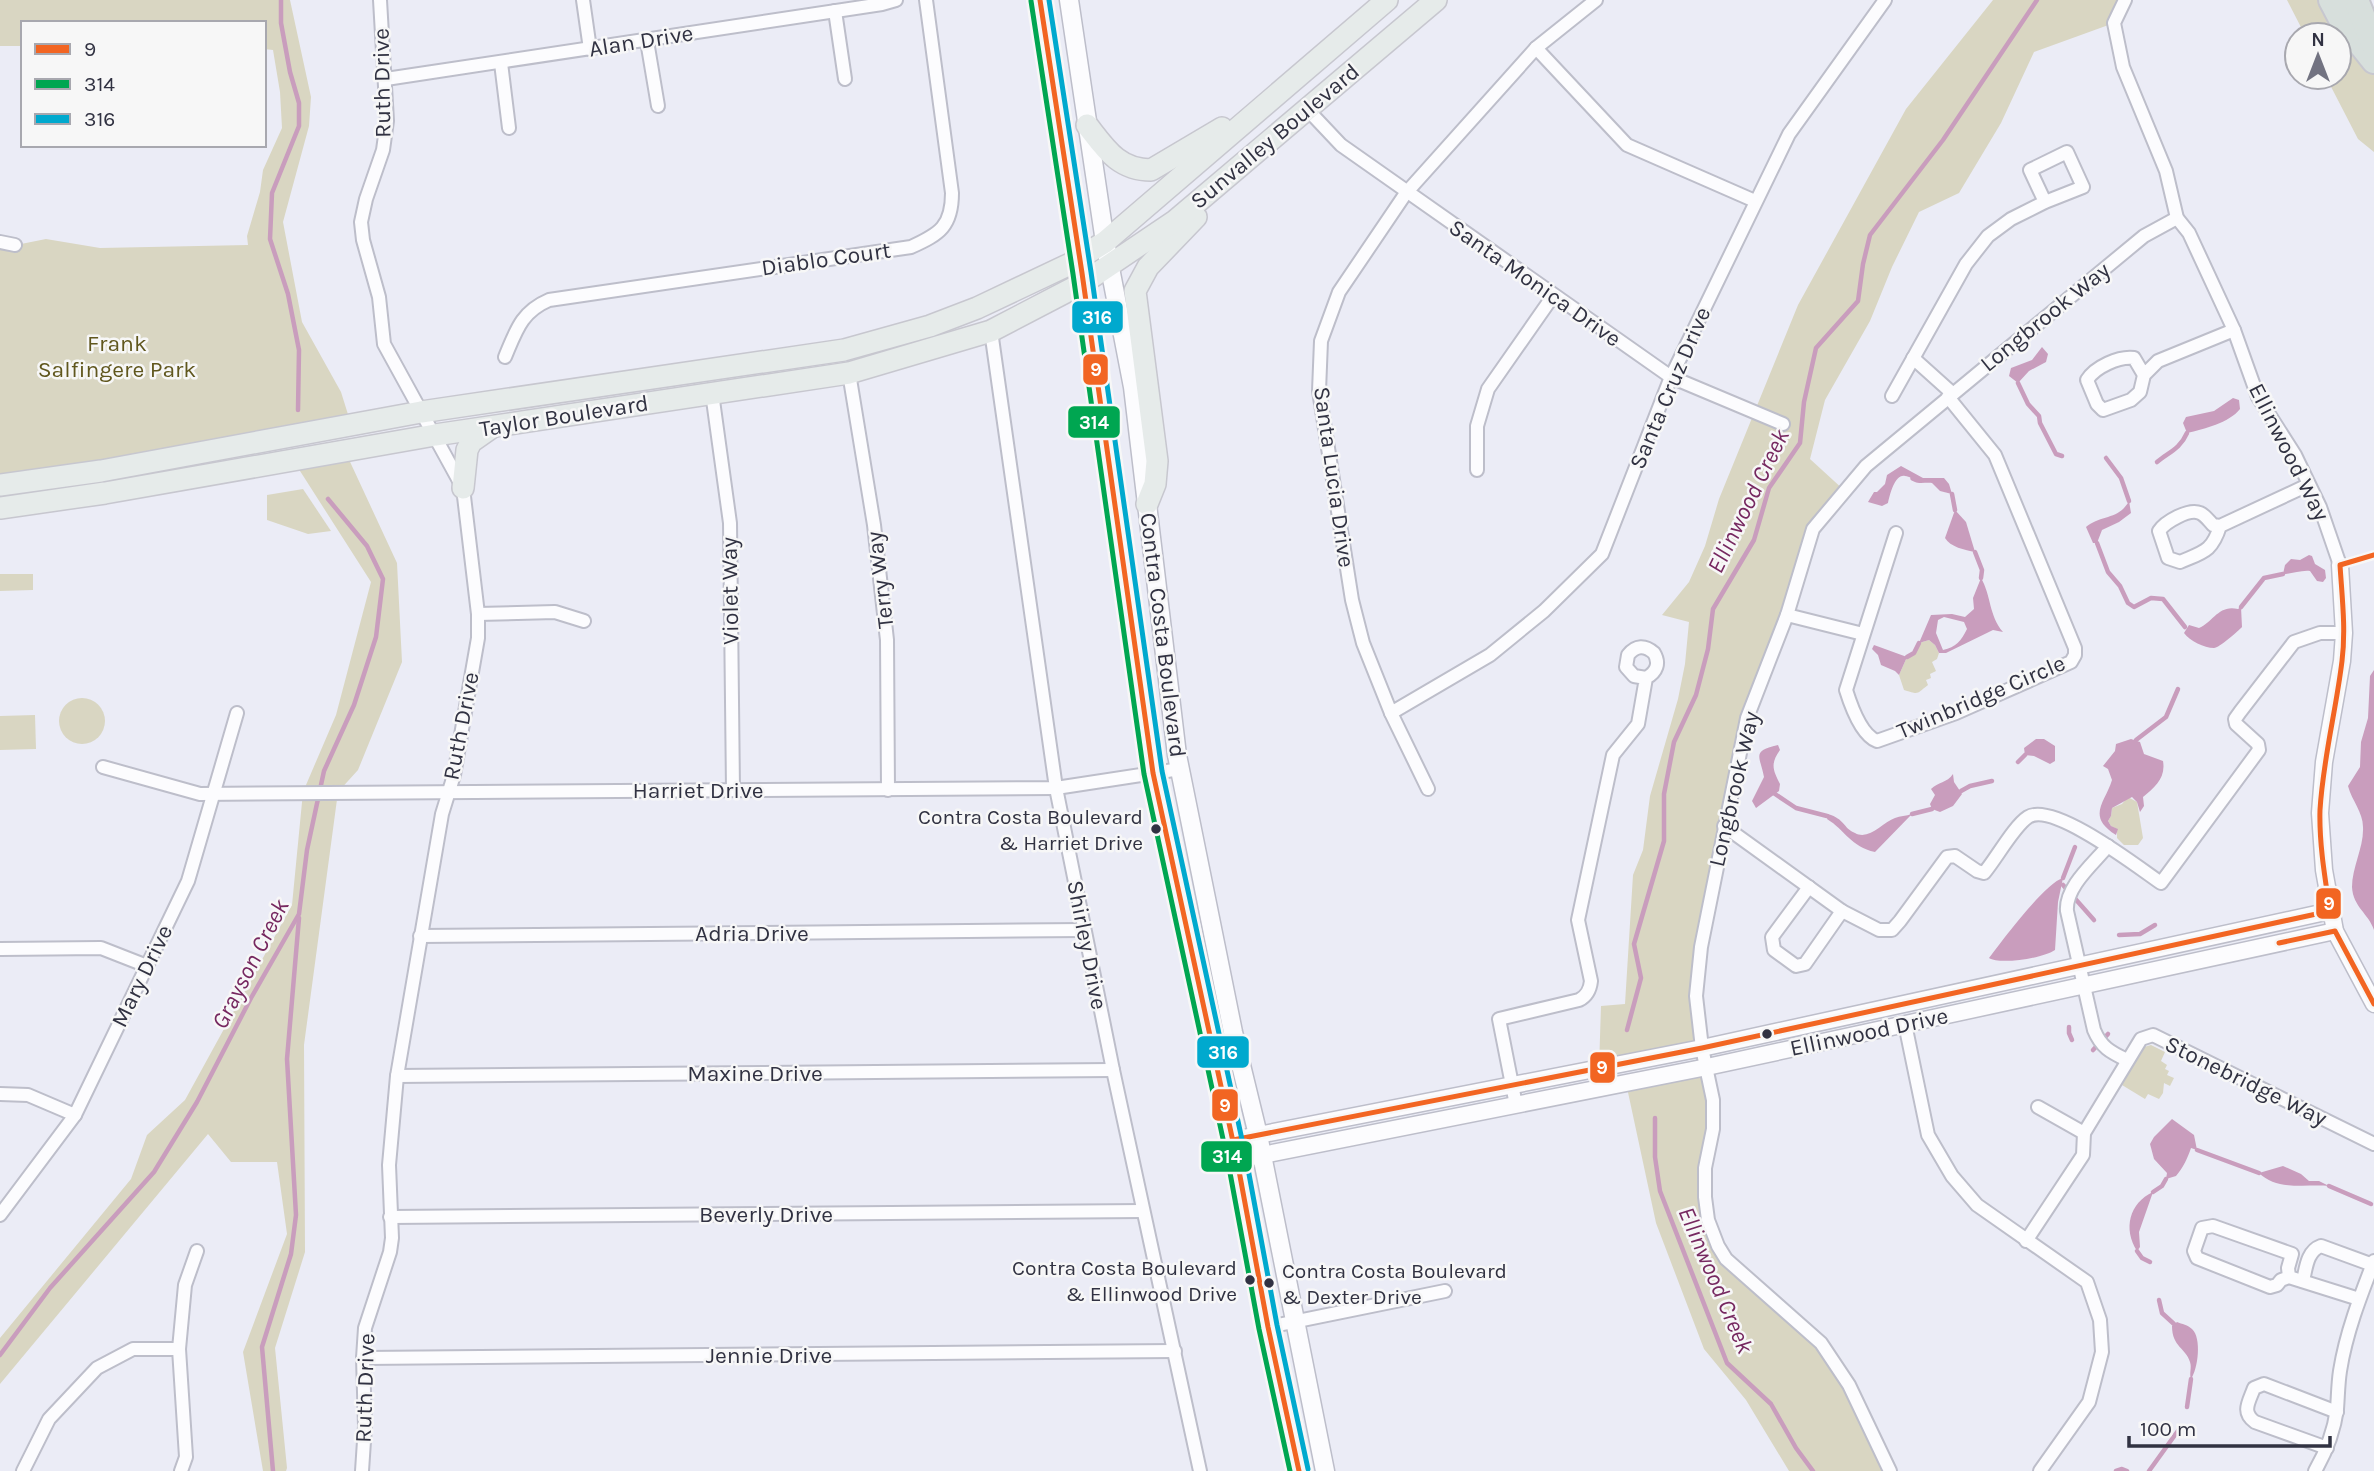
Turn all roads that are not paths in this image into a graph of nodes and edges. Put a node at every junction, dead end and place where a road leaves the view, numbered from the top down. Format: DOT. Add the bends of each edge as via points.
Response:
graph roads {
  1 [pos="380,0"];
  2 [pos="583,0"];
  3 [pos="896,0"];
  4 [pos="926,0"];
  5 [pos="1040,0"];
  6 [pos="1058,0"];
  7 [pos="1069,0"];
  8 [pos="1387,0"];
  9 [pos="1436,0"];
  10 [pos="1596,0"];
  11 [pos="1885,0"];
  12 [pos="2125,0"];
  13 [pos="2331,0"];
  14 [pos="2356,0"];
  15 [pos="835,11"];
  16 [pos="1369,16"];
  17 [pos="647,41"];
  18 [pos="2374,46"];
  19 [pos="1536,48"];
  20 [pos="590,49"];
  21 [pos="1076,52"];
  22 [pos="2374,61"];
  23 [pos="501,62"];
  24 [pos="386,79"];
  25 [pos="845,79"];
  26 [pos="1272,99"];
  27 [pos="658,106"];
  28 [pos="1307,109"];
  29 [pos="1087,125"];
  30 [pos="509,128"];
  31 [pos="1209,191"];
  32 [pos="1406,193"];
  33 [pos="1755,201"];
  34 [pos="2045,202"];
  35 [pos="2177,218"];
  36 [pos="0,242"];
  37 [pos="1105,242"];
  38 [pos="15,245"];
  39 [pos="1079,258"];
  40 [pos="1111,266"];
  41 [pos="1083,284"];
  42 [pos="1553,296"];
  43 [pos="2234,330"];
  44 [pos="991,331"];
  45 [pos="505,357"];
  46 [pos="1913,358"];
  47 [pos="849,373"];
  48 [pos="2144,375"];
  49 [pos="1671,377"];
  50 [pos="712,393"];
  51 [pos="1950,395"];
  52 [pos="1892,396"];
  53 [pos="421,412"];
  54 [pos="1783,424"];
  55 [pos="492,427"];
  56 [pos="435,435"];
  57 [pos="1477,470"];
  58 [pos="0,485"];
  59 [pos="2308,485"];
  60 [pos="463,488"];
  61 [pos="1147,504"];
  62 [pos="0,508"];
  63 [pos="2220,526"];
  64 [pos="1896,533"];
  65 [pos="2340,565"];
  66 [pos="478,614"];
  67 [pos="1787,615"];
  68 [pos="584,621"];
  69 [pos="2344,633"];
  70 [pos="1863,634"];
  71 [pos="1646,678"];
  72 [pos="237,713"];
  73 [pos="1391,713"];
  74 [pos="103,767"];
  75 [pos="1180,769"];
  76 [pos="1153,773"];
  77 [pos="1056,788"];
  78 [pos="1428,789"];
  79 [pos="733,790"];
  80 [pos="888,790"];
  81 [pos="448,792"];
  82 [pos="215,794"];
  83 [pos="1724,826"];
  84 [pos="2108,846"];
  85 [pos="1809,887"];
  86 [pos="1842,911"];
  87 [pos="2330,911"];
  88 [pos="1084,930"];
  89 [pos="2335,931"];
  90 [pos="420,936"];
  91 [pos="0,949"];
  92 [pos="2078,964"];
  93 [pos="147,966"];
  94 [pos="2084,985"];
  95 [pos="2374,1004"];
  96 [pos="1905,1024"];
  97 [pos="1702,1048"];
  98 [pos="2127,1060"];
  99 [pos="1707,1067"];
  100 [pos="1113,1070"];
  101 [pos="397,1076"];
  102 [pos="1512,1085"];
  103 [pos="0,1094"];
  104 [pos="1516,1105"];
  105 [pos="2038,1107"];
  106 [pos="75,1115"];
  107 [pos="2084,1133"];
  108 [pos="1258,1135"];
  109 [pos="1233,1140"];
  110 [pos="2374,1144"];
  111 [pos="1262,1156"];
  112 [pos="1237,1160"];
  113 [pos="1143,1211"];
  114 [pos="0,1215"];
  115 [pos="390,1217"];
  116 [pos="2026,1241"];
  117 [pos="197,1251"];
  118 [pos="2373,1263"];
  119 [pos="2289,1277"];
  120 [pos="2303,1280"];
  121 [pos="1445,1291"];
  122 [pos="2359,1299"];
  123 [pos="1294,1323"];
  124 [pos="1268,1327"];
  125 [pos="179,1349"];
  126 [pos="1175,1351"];
  127 [pos="363,1358"];
  128 [pos="2337,1412"];
  129 [pos="2328,1448"];
  130 [pos="23,1471"];
  131 [pos="181,1471"];
  132 [pos="362,1471"];
  133 [pos="1200,1471"];
  134 [pos="1299,1471"];
  135 [pos="1325,1471"];
  136 [pos="1890,1471"];
  137 [pos="2040,1471"];
  138 [pos="2315,1471"];
  1 -- 24 [label="street, Ruth Drive"];
  2 -- 20 [label="street"];
  3 -- 15 [label="street, Alan Drive"];
  4 -- 45 [label="street, Diablo Court" via="952,193 952,211 933,236 911,247 549,300 526,315"];
  5 -- 39 [label="main road, Contra Costa Boulevard"];
  6 -- 21 [label="main road" via="1063,29"];
  7 -- 21 [label="main road, Contra Costa Boulevard"];
  8 -- 16 [label="main road, Sunvalley Boulevard"];
  9 -- 28 [label="main road, Sunvalley Boulevard"];
  10 -- 19 [label="street, Santa Lucia Drive"];
  11 -- 33 [label="street, Santa Cruz Drive" via="1789,134"];
  12 -- 35 [label="street, Ellinwood Way" via="2114,23 2123,67 2166,171"];
  13 -- 22 [label="highway"];
  14 -- 18 [label="highway"];
  15 -- 17 [label="street, Alan Drive"];
  15 -- 25 [label="street"];
  16 -- 26 [label="main road, Sunvalley Boulevard"];
  16 -- 28 [label="main road" via="1363,35 1308,83 1304,91"];
  17 -- 20 [label="street, Alan Drive"];
  17 -- 27 [label="street"];
  19 -- 32 [label="street, Santa Lucia Drive"];
  19 -- 33 [label="street" via="1628,145"];
  20 -- 23 [label="street, Alan Drive"];
  21 -- 29 [label="main road, Contra Costa Boulevard"];
  23 -- 24 [label="street, Alan Drive"];
  23 -- 30 [label="street"];
  24 -- 53 [label="street, Ruth Drive" via="383,150 361,222 379,297 384,344"];
  26 -- 29 [label="main road" via="1151,170 1119,162"];
  26 -- 37 [label="main road, Sunvalley Boulevard"];
  28 -- 31 [label="main road, Sunvalley Boulevard"];
  28 -- 32 [label="street, Santa Monica Drive" via="1340,145"];
  29 -- 37 [label="main road, Contra Costa Boulevard"];
  31 -- 40 [label="main road, Sunvalley Boulevard"];
  31 -- 61 [label="main road" via="1195,220 1148,267 1135,290 1157,461"];
  32 -- 42 [label="street, Santa Monica Drive"];
  32 -- 73 [label="street, Santa Lucia Drive" via="1339,292 1321,341 1319,391 1352,600"];
  33 -- 49 [label="street, Santa Cruz Drive"];
  34 -- 34 [label="street" via="2030,170 2067,152 2083,187"];
  34 -- 46 [label="street" via="1988,236 1966,264"];
  35 -- 43 [label="street, Ellinwood Way" via="2189,233"];
  35 -- 51 [label="street, Longbrook Way" via="2144,236"];
  36 -- 38 [label="street"];
  37 -- 39 [label="main road, Taylor Boulevard"];
  37 -- 40 [label="main road, Contra Costa Boulevard"];
  39 -- 41 [label="main road, Contra Costa Boulevard"];
  39 -- 53 [label="main road, Taylor Boulevard" via="977,308 844,350"];
  40 -- 41 [label="main road, Taylor Boulevard"];
  40 -- 61 [label="main road, Contra Costa Boulevard" via="1133,387"];
  41 -- 44 [label="main road, Taylor Boulevard"];
  41 -- 76 [label="main road, Contra Costa Boulevard"];
  42 -- 49 [label="street, Santa Monica Drive"];
  42 -- 57 [label="street" via="1488,389 1477,426"];
  43 -- 48 [label="street" via="2158,361"];
  43 -- 59 [label="street, Ellinwood Way" via="2258,397 2295,455"];
  44 -- 47 [label="main road, Taylor Boulevard"];
  44 -- 77 [label="street, Shirley Drive"];
  46 -- 51 [label="street"];
  46 -- 52 [label="street"];
  47 -- 50 [label="main road, Taylor Boulevard"];
  47 -- 80 [label="street, Terry Way" via="887,640"];
  48 -- 48 [label="street" via="2140,391 2131,400 2103,410 2087,380 2092,372 2127,357 2134,358"];
  49 -- 54 [label="street, Santa Monica Drive"];
  49 -- 73 [label="street, Santa Cruz Drive" via="1602,554 1544,611 1490,654"];
  50 -- 55 [label="main road, Taylor Boulevard"];
  50 -- 79 [label="street, Violet Way" via="730,523"];
  51 -- 67 [label="street, Longbrook Way" via="1866,466 1813,529"];
  51 -- 70 [label="street, Twinbridge Circle" via="1995,455 2075,655 2071,662 1956,713 1877,741 1870,738 1846,690"];
  53 -- 56 [label="street, Ruth Drive"];
  53 -- 58 [label="main road, Taylor Boulevard"];
  55 -- 56 [label="main road, Taylor Boulevard"];
  55 -- 60 [label="main road" via="467,450"];
  56 -- 60 [label="street, Ruth Drive"];
  56 -- 62 [label="main road, Taylor Boulevard" via="105,494"];
  59 -- 63 [label="street"];
  59 -- 65 [label="street, Ellinwood Way"];
  60 -- 66 [label="street, Ruth Drive"];
  61 -- 75 [label="main road, Contra Costa Boulevard"];
  63 -- 63 [label="street" via="2208,550 2180,562 2168,558 2159,531 2192,511"];
  64 -- 70 [label="street"];
  65 -- 69 [label="street, Ellinwood Way"];
  66 -- 68 [label="street" via="555,612"];
  66 -- 81 [label="street, Ruth Drive" via="478,638"];
  67 -- 70 [label="street"];
  67 -- 83 [label="street, Longbrook Way" via="1747,718"];
  69 -- 84 [label="street" via="2319,633 2294,642 2240,712 2236,724 2259,750 2161,883"];
  69 -- 87 [label="street, Ellinwood Way" via="2320,813"];
  71 -- 102 [label="street" via="1638,724 1613,755 1578,920 1590,988 1578,1000 1499,1019"];
  72 -- 82 [label="street, Mary Drive"];
  73 -- 78 [label="street, Santa Lucia Drive"];
  74 -- 82 [label="street, Harriet Drive" via="200,794"];
  75 -- 76 [label="street, Harriet Drive"];
  75 -- 108 [label="main road, Contra Costa Boulevard"];
  76 -- 77 [label="street, Harriet Drive"];
  76 -- 109 [label="main road, Contra Costa Boulevard"];
  77 -- 80 [label="street, Harriet Drive"];
  77 -- 88 [label="street, Shirley Drive"];
  79 -- 80 [label="street, Harriet Drive"];
  79 -- 81 [label="street, Harriet Drive"];
  81 -- 82 [label="street, Harriet Drive"];
  81 -- 90 [label="street, Ruth Drive"];
  82 -- 93 [label="street, Mary Drive" via="188,881"];
  83 -- 85 [label="street"];
  83 -- 97 [label="street, Longbrook Way" via="1696,996"];
  84 -- 86 [label="street" via="2072,824 2035,814 2021,824 1984,873 1955,856 1947,857 1892,930 1879,930"];
  84 -- 92 [label="street" via="2066,903"];
  85 -- 86 [label="street"];
  85 -- 86 [label="street" via="1772,937 1774,950 1796,965 1805,964"];
  87 -- 89 [label="street, Ellinwood Way"];
  87 -- 92 [label="street, Ellinwood Drive"];
  88 -- 90 [label="street, Adria Drive"];
  88 -- 100 [label="street, Shirley Drive"];
  89 -- 94 [label="street, Ellinwood Drive"];
  89 -- 95 [label="street, Ellinwood Way"];
  90 -- 101 [label="street, Ruth Drive"];
  91 -- 93 [label="street" via="100,948"];
  92 -- 94 [label="street"];
  92 -- 97 [label="street, Ellinwood Drive"];
  93 -- 106 [label="street, Mary Drive"];
  94 -- 96 [label="street, Ellinwood Drive"];
  94 -- 98 [label="street" via="2098,1041"];
  96 -- 99 [label="street, Ellinwood Drive"];
  96 -- 116 [label="street" via="1928,1135 1952,1176 1977,1205"];
  97 -- 99 [label="street, Longbrook Way"];
  97 -- 102 [label="street, Ellinwood Drive"];
  98 -- 107 [label="street, Stonebridge Way"];
  98 -- 110 [label="street, Stonebridge Way" via="2141,1039 2153,1035"];
  99 -- 104 [label="street, Ellinwood Drive"];
  99 -- 136 [label="street, Longbrook Way" via="1713,1129 1705,1197 1718,1246 1726,1259 1821,1343 1849,1385"];
  100 -- 101 [label="street, Maxine Drive"];
  100 -- 113 [label="street, Shirley Drive"];
  101 -- 115 [label="street, Ruth Drive" via="389,1165"];
  102 -- 104 [label="street"];
  102 -- 108 [label="street, Ellinwood Drive"];
  103 -- 106 [label="street" via="28,1096"];
  104 -- 111 [label="street, Ellinwood Drive"];
  105 -- 107 [label="street"];
  106 -- 114 [label="street, Mary Drive"];
  107 -- 116 [label="street, Stonebridge Way" via="2083,1155"];
  108 -- 109 [label="street, Ellinwood Drive"];
  108 -- 111 [label="main road, Contra Costa Boulevard"];
  109 -- 112 [label="main road, Contra Costa Boulevard"];
  111 -- 112 [label="street, Ellinwood Drive"];
  111 -- 123 [label="main road, Contra Costa Boulevard"];
  112 -- 124 [label="main road, Contra Costa Boulevard"];
  113 -- 115 [label="street, Beverly Drive"];
  113 -- 126 [label="street, Shirley Drive"];
  115 -- 127 [label="street, Ruth Drive" via="390,1252 365,1328"];
  116 -- 137 [label="street" via="2087,1282 2101,1331 2102,1352 2089,1402"];
  117 -- 125 [label="street" via="185,1285"];
  118 -- 120 [label="street" via="2321,1246 2312,1253"];
  118 -- 122 [label="street"];
  119 -- 119 [label="street" via="2270,1287 2197,1258 2194,1251 2202,1228 2292,1254"];
  119 -- 120 [label="street"];
  120 -- 122 [label="street"];
  121 -- 123 [label="street"];
  122 -- 128 [label="street" via="2339,1373"];
  123 -- 124 [label="street"];
  123 -- 135 [label="main road, Contra Costa Boulevard"];
  124 -- 134 [label="main road, Contra Costa Boulevard"];
  125 -- 130 [label="street" via="134,1349 97,1368 49,1419"];
  125 -- 131 [label="street" via="187,1457"];
  126 -- 127 [label="street, Jennie Drive"];
  126 -- 133 [label="street, Shirley Drive"];
  127 -- 132 [label="street, Ruth Drive"];
  128 -- 129 [label="street"];
  128 -- 129 [label="street" via="2264,1384 2254,1388 2246,1410 2255,1422"];
  129 -- 138 [label="street"];
}
